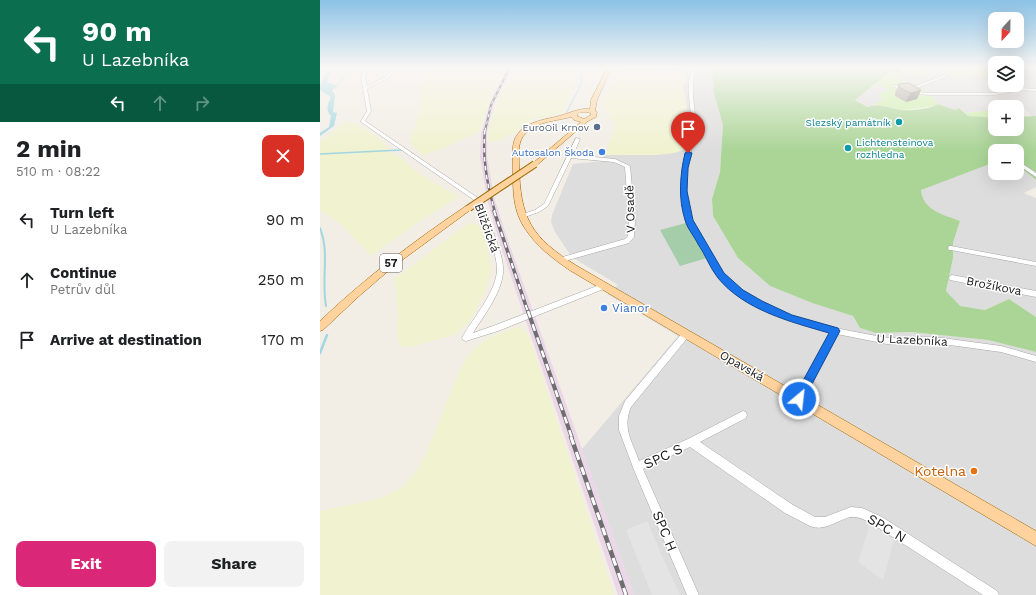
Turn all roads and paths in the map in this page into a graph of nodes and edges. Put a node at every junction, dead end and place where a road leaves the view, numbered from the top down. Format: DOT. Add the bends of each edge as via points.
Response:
graph roads {
  1 [pos="366,95"];
  2 [pos="597,95"];
  3 [pos="691,95"];
  4 [pos="594,100"];
  5 [pos="584,110"];
  6 [pos="592,111"];
  7 [pos="576,117"];
  8 [pos="586,120"];
  9 [pos="574,129"];
  10 [pos="578,139"];
  11 [pos="570,156"];
  12 [pos="1024,167"];
  13 [pos="1036,175"];
  14 [pos="522,216"];
  15 [pos="951,248"];
  16 [pos="561,260"];
  17 [pos="1036,264"];
  18 [pos="952,278"];
  19 [pos="604,286"];
  20 [pos="1036,294"];
  21 [pos="320,328"];
  22 [pos="835,331"];
  23 [pos="686,334"];
  24 [pos="1036,359"];
  25 [pos="799,399"];
  26 [pos="743,415"];
  27 [pos="691,442"];
  28 [pos="637,467"];
  29 [pos="1036,539"];
  30 [pos="693,595"];
  31 [pos="993,595"];
  1 -- 19 [label="street, Bližčická" via="369,111 363,121 470,193 481,207 499,260 500,273 493,292 466,338"];
  2 -- 4 [label="main road, 57"];
  3 -- 22 [label="street, U Lazebníka" via="694,125 685,168 684,191 689,220 721,276 740,293 790,318"];
  4 -- 5 [label="main road, 57"];
  4 -- 6 [label="main road, 57"];
  5 -- 6 [label="main road, 57"];
  5 -- 7 [label="main road, 57"];
  6 -- 8 [label="main road, 57" via="595,113 594,116"];
  7 -- 8 [label="main road"];
  7 -- 9 [label="main road, 57"];
  7 -- 14 [label="main road, Opavská" via="530,127 517,140 516,190"];
  8 -- 9 [label="main road, 57"];
  9 -- 21 [label="main road, 57, bridge" via="535,164 415,244 382,270"];
  10 -- 11 [label="street"];
  11 -- 14 [label="street" via="546,205"];
  11 -- 16 [label="street, V Osadě" via="615,161 627,166 632,237"];
  12 -- 13 [label="street"];
  14 -- 16 [label="main road, Opavská" via="537,239"];
  15 -- 17 [label="street"];
  16 -- 19 [label="main road, Opavská"];
  18 -- 20 [label="street, Brožíkova"];
  19 -- 23 [label="main road, Opavská"];
  22 -- 24 [label="street, U Lazebníka" via="887,341 935,340 1001,349"];
  22 -- 25 [label="street"];
  23 -- 25 [label="main road, Opavská"];
  23 -- 28 [label="street, SPC S" via="628,404 623,416 623,430"];
  25 -- 29 [label="main road, Opavská"];
  26 -- 27 [label="street, SPC S"];
  27 -- 28 [label="street, SPC S"];
  27 -- 31 [label="street, SPC N" via="789,509 814,522 824,522 851,512 862,513"];
  28 -- 30 [label="street, SPC H"];
}
